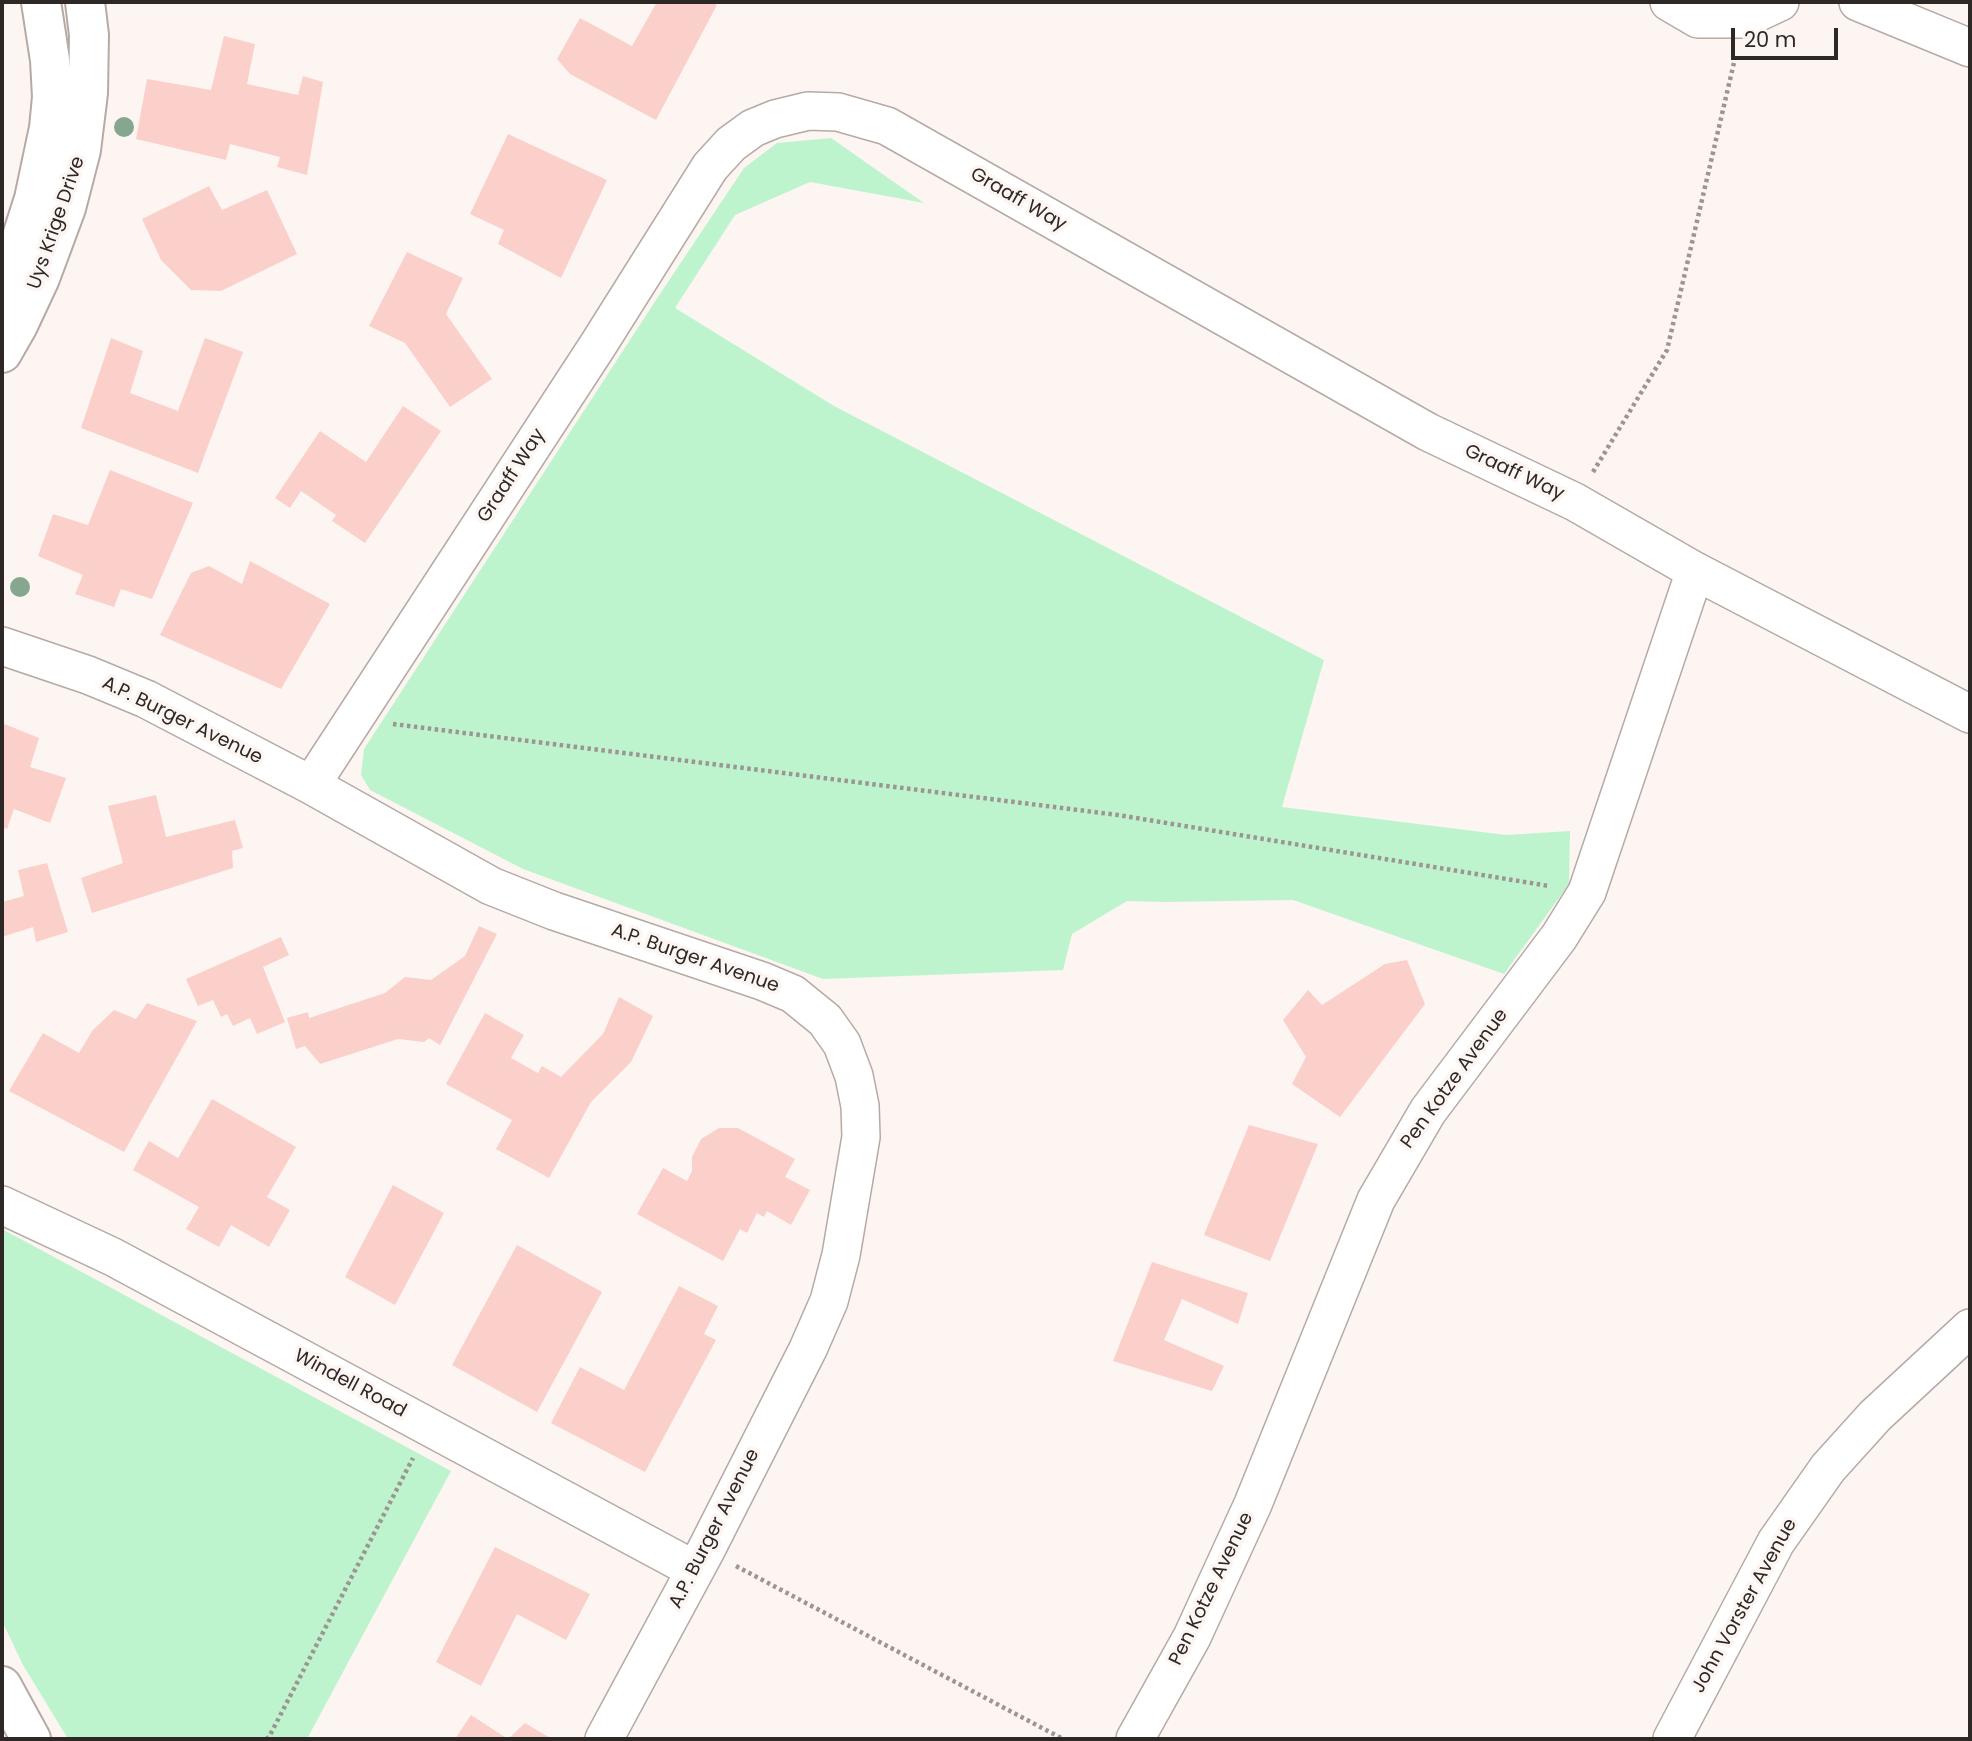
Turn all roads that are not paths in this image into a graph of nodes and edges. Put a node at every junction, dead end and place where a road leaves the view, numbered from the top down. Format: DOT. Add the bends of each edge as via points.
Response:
graph roads {
  1 [pos="41,2"];
  2 [pos="85,2"];
  3 [pos="1669,2"];
  4 [pos="1780,2"];
  5 [pos="1858,2"];
  6 [pos="1970,48"];
  7 [pos="2,299"];
  8 [pos="2,353"];
  9 [pos="1695,571"];
  10 [pos="2,646"];
  11 [pos="1970,714"];
  12 [pos="311,785"];
  13 [pos="2,1205"];
  14 [pos="1970,1328"];
  15 [pos="701,1560"];
  16 [pos="2,1686"];
  17 [pos="32,1739"];
  18 [pos="604,1739"];
  19 [pos="1135,1739"];
  20 [pos="1672,1739"];
  1 -- 7 [label="street, Uys Krige Drive" via="50,60 49,128 34,199"];
  2 -- 8 [label="street, Uys Krige Drive" via="88,93 81,150 40,278"];
  3 -- 4 [label="street" via="1698,19 1744,19"];
  5 -- 6 [label="street"];
  9 -- 11 [label="street, Graaff Way"];
  9 -- 12 [label="street, Graaff Way" via="1575,502 1428,432 887,126 838,112 808,111 752,128 710,167"];
  9 -- 19 [label="street, Pen Kotze Avenue" via="1587,892 1559,937 1428,1111 1376,1200 1253,1504 1192,1637"];
  10 -- 12 [label="street, A.P. Burger Avenue" via="146,699"];
  12 -- 15 [label="street, A.P. Burger Avenue" via="491,886 793,994 825,1020 842,1044 854,1076 861,1137 829,1301"];
  13 -- 15 [label="street, Windell Road" via="113,1257 429,1427"];
  14 -- 20 [label="street, John Vorster Avenue" via="1874,1416 1828,1468 1776,1542"];
  15 -- 18 [label="street, A.P. Burger Avenue"];
  16 -- 17 [label="street"];
}
